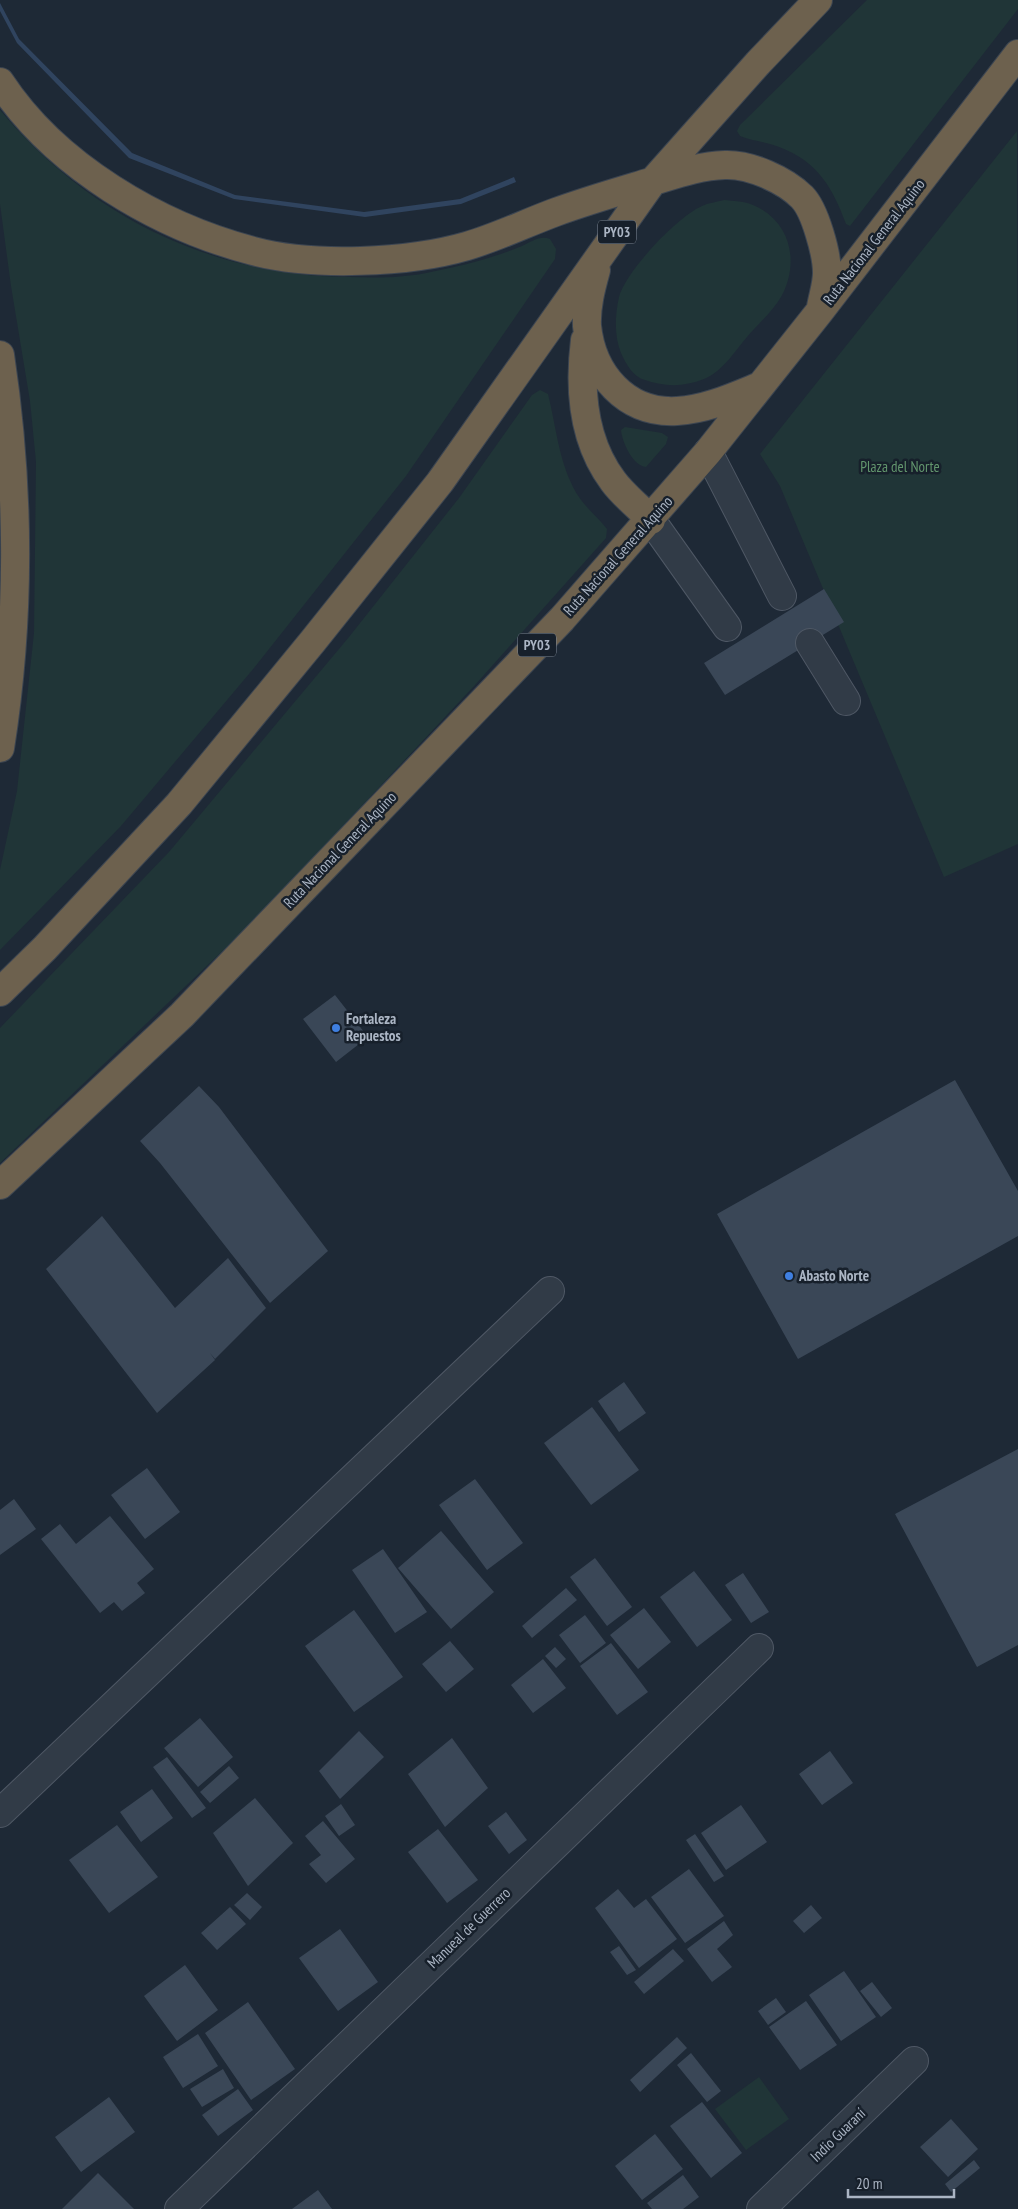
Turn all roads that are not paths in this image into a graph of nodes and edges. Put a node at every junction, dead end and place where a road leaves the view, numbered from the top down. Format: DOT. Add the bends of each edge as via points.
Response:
graph roads {
  1 [pos="818,0"];
  2 [pos="1018,54"];
  3 [pos="0,82"];
  4 [pos="653,181"];
  5 [pos="599,256"];
  6 [pos="820,311"];
  7 [pos="588,326"];
  8 [pos="0,355"];
  9 [pos="762,385"];
  10 [pos="708,452"];
  11 [pos="651,520"];
  12 [pos="782,596"];
  13 [pos="727,627"];
  14 [pos="810,643"];
  15 [pos="846,701"];
  16 [pos="0,748"];
  17 [pos="0,992"];
  18 [pos="0,1185"];
  19 [pos="550,1291"];
  20 [pos="759,1648"];
  21 [pos="0,1814"];
  22 [pos="914,2061"];
  23 [pos="179,2209"];
  24 [pos="761,2209"];
  1 -- 4 [label="highway, PY03"];
  2 -- 6 [label="highway, Ruta Nacional General Aquino / PY03"];
  3 -- 4 [label="highway" via="13,102 60,151 128,200 209,237 255,252 357,260 413,256 465,246 554,212"];
  4 -- 5 [label="highway, PY03"];
  4 -- 6 [label="highway" via="689,169 728,165 768,174 804,198 821,236 827,274"];
  5 -- 7 [label="highway" via="589,294"];
  5 -- 17 [label="highway, PY03" via="440,482 314,641 179,804"];
  6 -- 9 [label="highway, Ruta Nacional General Aquino / PY03"];
  7 -- 9 [label="highway" via="599,368 620,393 642,406 675,411 707,407"];
  7 -- 11 [label="highway" via="582,390 586,422 596,454 613,482"];
  8 -- 16 [label="highway" via="7,401 17,538 9,688"];
  9 -- 10 [label="highway, Ruta Nacional General Aquino / PY03"];
  10 -- 11 [label="highway, Ruta Nacional General Aquino / PY03"];
  10 -- 12 [label="street"];
  11 -- 13 [label="street"];
  11 -- 18 [label="highway, Ruta Nacional General Aquino / PY03" via="562,618 182,1015"];
  14 -- 15 [label="street"];
  19 -- 21 [label="street"];
  20 -- 23 [label="street, Manueal de Guerrero"];
  22 -- 24 [label="street, Indio Guaraní"];
}
